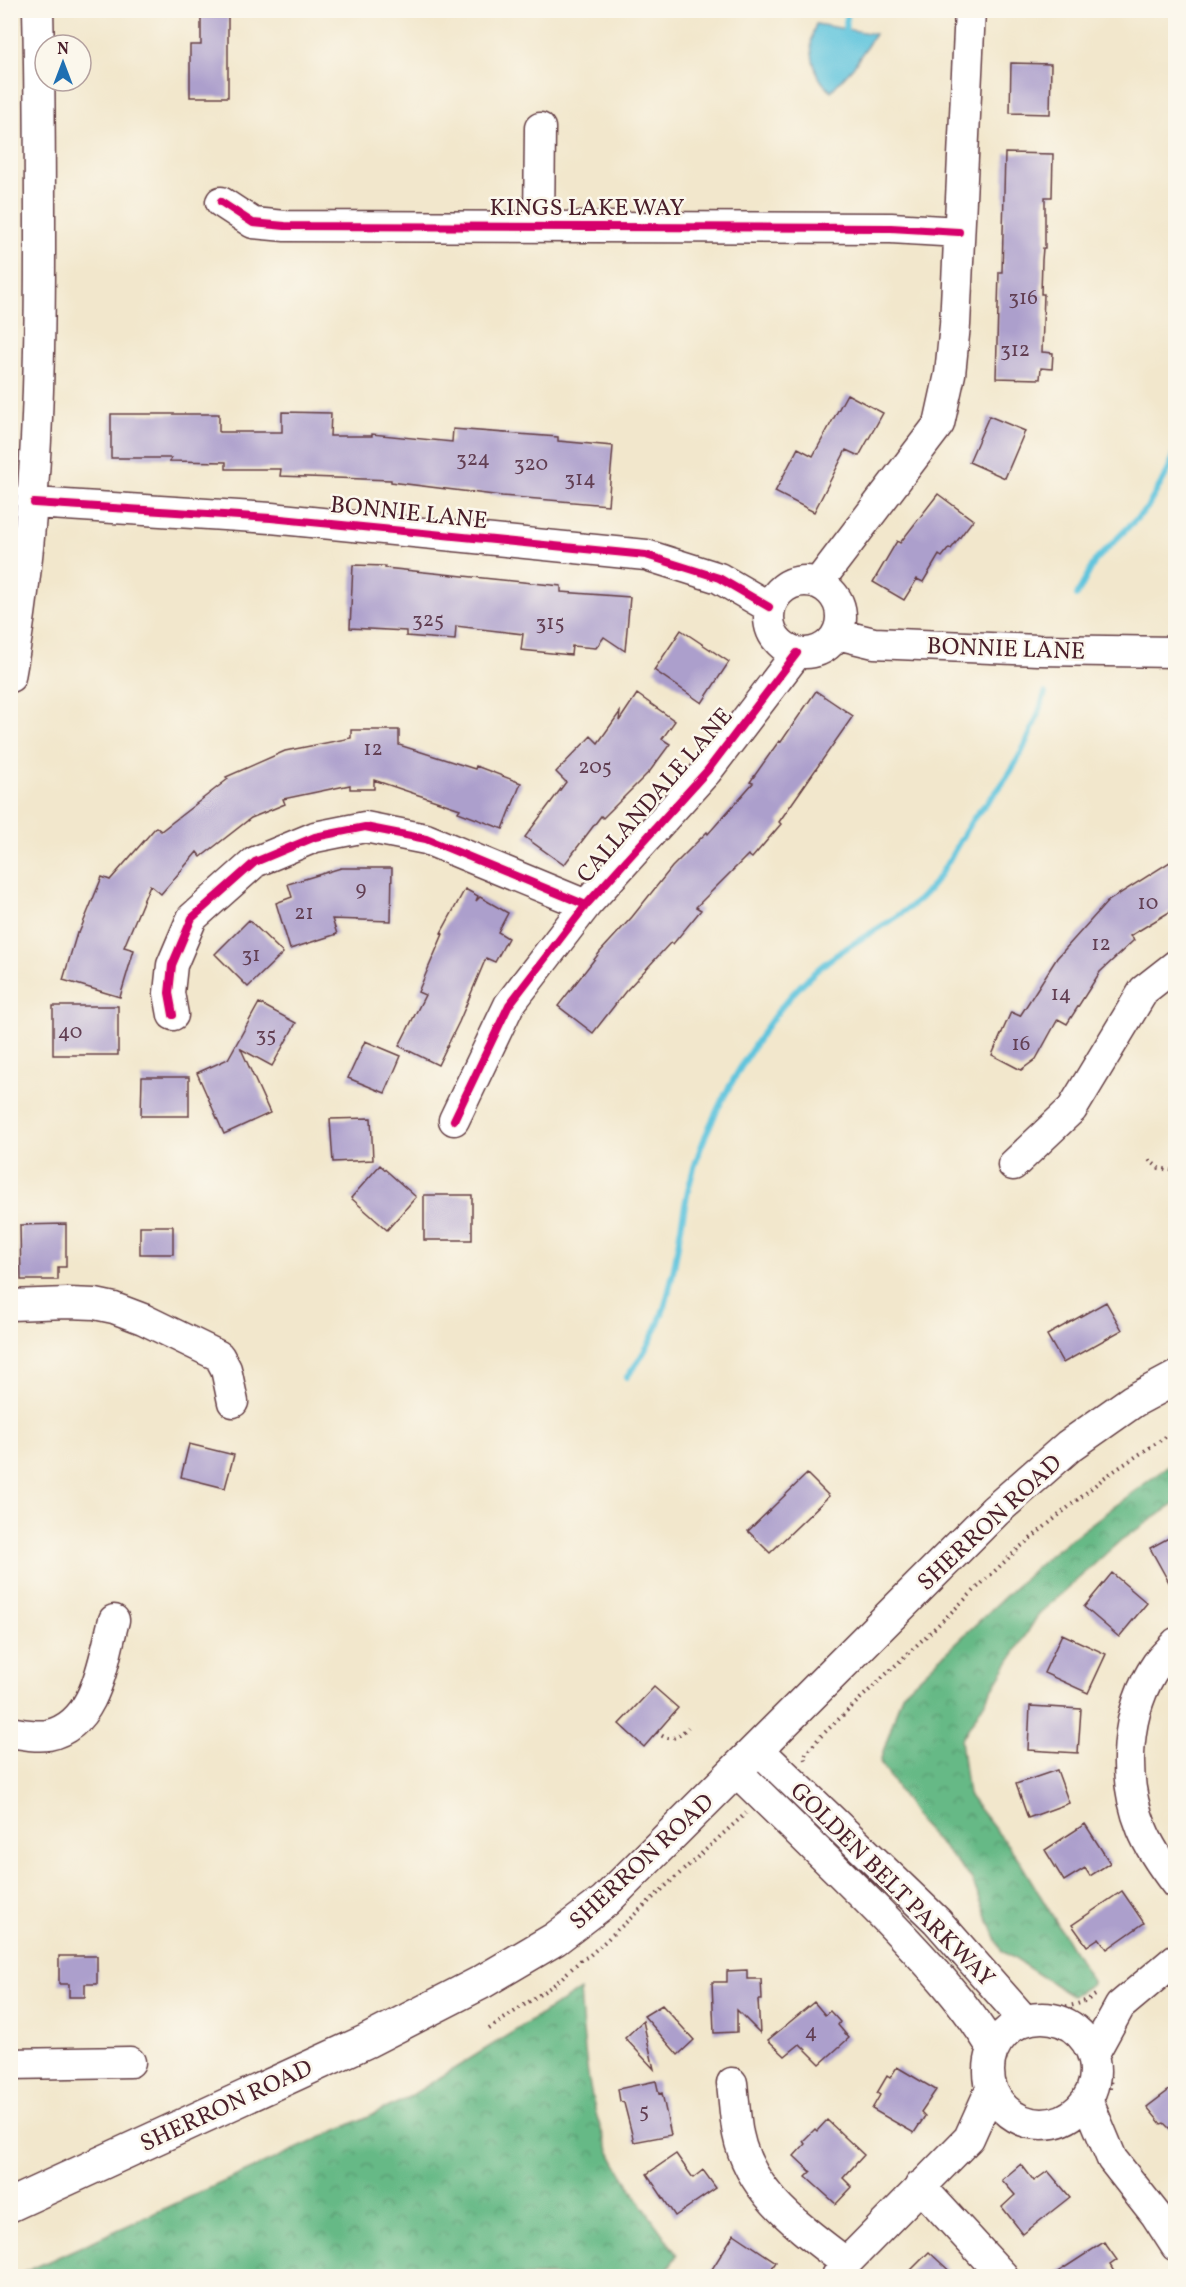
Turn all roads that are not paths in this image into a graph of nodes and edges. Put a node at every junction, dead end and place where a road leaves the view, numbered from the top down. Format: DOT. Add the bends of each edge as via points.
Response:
graph roads {
  1 [pos="38,10"];
  2 [pos="969,10"];
  3 [pos="540,128"];
  4 [pos="221,202"];
  5 [pos="539,226"];
  6 [pos="959,232"];
  7 [pos="34,503"];
  8 [pos="818,583"];
  9 [pos="769,607"];
  10 [pos="837,634"];
  11 [pos="1176,652"];
  12 [pos="797,653"];
  13 [pos="10,677"];
  14 [pos="586,905"];
  15 [pos="1176,965"];
  16 [pos="173,1015"];
  17 [pos="454,1120"];
  18 [pos="1013,1165"];
  19 [pos="10,1305"];
  20 [pos="1176,1378"];
  21 [pos="233,1402"];
  22 [pos="114,1620"];
  23 [pos="1176,1642"];
  24 [pos="10,1732"];
  25 [pos="747,1760"];
  26 [pos="1176,1884"];
  27 [pos="1171,1961"];
  28 [pos="1113,1997"];
  29 [pos="1033,2012"];
  30 [pos="1070,2026"];
  31 [pos="993,2049"];
  32 [pos="1102,2061"];
  33 [pos="130,2062"];
  34 [pos="10,2064"];
  35 [pos="732,2083"];
  36 [pos="992,2089"];
  37 [pos="1099,2097"];
  38 [pos="1021,2120"];
  39 [pos="1054,2123"];
  40 [pos="969,2138"];
  41 [pos="1112,2159"];
  42 [pos="920,2186"];
  43 [pos="10,2205"];
  44 [pos="1176,2246"];
  45 [pos="842,2270"];
  46 [pos="1003,2277"];
  1 -- 7 [label="street" via="40,342"];
  2 -- 6 [label="street"];
  3 -- 5 [label="street"];
  4 -- 5 [label="street, KINGS LAKE WAY" via="253,223 285,226"];
  5 -- 6 [label="street, KINGS LAKE WAY" via="891,228"];
  6 -- 8 [label="street" via="950,374 939,424"];
  7 -- 9 [label="street, BONNIE LANE" via="271,518 646,555 719,578"];
  7 -- 13 [label="street"];
  8 -- 9 [label="street" via="794,582 778,592"];
  8 -- 10 [label="street" via="828,589 838,604 841,622"];
  9 -- 12 [label="street" via="770,631 786,649"];
  10 -- 11 [label="street, BONNIE LANE" via="874,643"];
  10 -- 12 [label="street" via="820,650"];
  12 -- 14 [label="street, CALLANDALE LANE" via="707,771"];
  14 -- 16 [label="street" via="426,839 365,827 315,837 255,862 192,918 172,965 169,993"];
  14 -- 17 [label="street, CALLANDALE LANE" via="509,1005"];
  15 -- 18 [label="street" via="1144,990 1072,1109"];
  19 -- 21 [label="street" via="95,1304 142,1318 219,1356"];
  20 -- 25 [label="main road, SHERRON ROAD" via="1133,1401 1069,1446 995,1511"];
  22 -- 24 [label="street" via="91,1700 75,1723 46,1735"];
  23 -- 26 [label="street" via="1157,1664 1143,1690 1133,1722 1129,1774 1142,1830"];
  25 -- 29 [label="street, GOLDEN BELT PARKWAY" via="937,1921"];
  25 -- 31 [label="street, GOLDEN BELT PARKWAY" via="862,1895 944,1980"];
  25 -- 43 [label="main road, SHERRON ROAD" via="605,1901 555,1939 367,2041"];
  27 -- 28 [label="street"];
  28 -- 30 [label="street"];
  28 -- 32 [label="street"];
  29 -- 30 [label="street"];
  29 -- 31 [label="street" via="1001,2037"];
  30 -- 32 [label="street"];
  31 -- 36 [label="street" via="989,2069"];
  32 -- 37 [label="street" via="1095,2070 1094,2085"];
  33 -- 34 [label="street"];
  35 -- 45 [label="street" via="738,2135 760,2186"];
  36 -- 38 [label="street" via="998,2102"];
  36 -- 40 [label="street"];
  37 -- 39 [label="street"];
  37 -- 41 [label="street"];
  38 -- 39 [label="street"];
  38 -- 40 [label="street"];
  39 -- 41 [label="street"];
  40 -- 42 [label="street"];
  41 -- 44 [label="street"];
  42 -- 45 [label="street"];
  42 -- 46 [label="street"];
}
